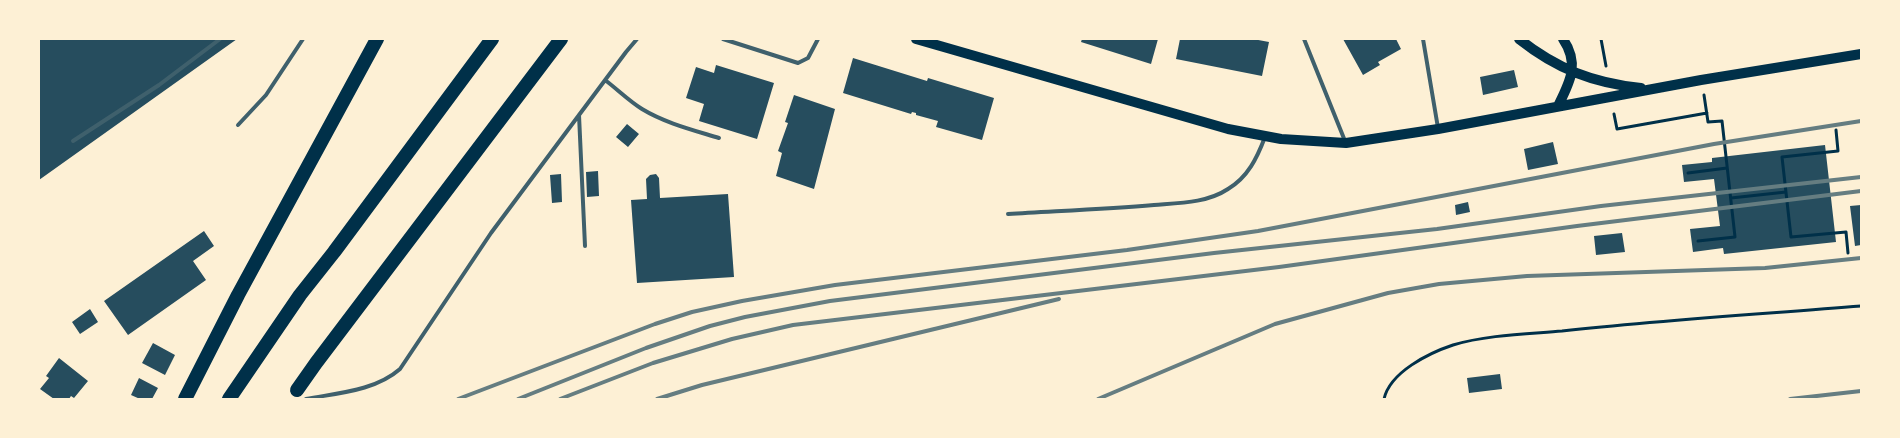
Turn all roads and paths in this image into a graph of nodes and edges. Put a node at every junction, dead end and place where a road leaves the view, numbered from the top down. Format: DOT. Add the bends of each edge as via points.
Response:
graph roads {
  1 [pos="220,39"];
  2 [pos="303,39"];
  3 [pos="367,39"];
  4 [pos="376,39"];
  5 [pos="492,39"];
  6 [pos="561,39"];
  7 [pos="637,39"];
  8 [pos="723,39"];
  9 [pos="818,39"];
  10 [pos="920,39"];
  11 [pos="1304,39"];
  12 [pos="1423,39"];
  13 [pos="1520,39"];
  14 [pos="1563,39"];
  15 [pos="942,42"];
  16 [pos="1861,54"];
  17 [pos="1573,72"];
  18 [pos="605,80"];
  19 [pos="1701,80"];
  20 [pos="1654,89"];
  21 [pos="344,96"];
  22 [pos="1558,106"];
  23 [pos="1707,113"];
  24 [pos="579,115"];
  25 [pos="238,125"];
  26 [pos="1438,129"];
  27 [pos="1617,129"];
  28 [pos="1836,130"];
  29 [pos="1265,136"];
  30 [pos="718,138"];
  31 [pos="72,141"];
  32 [pos="1346,143"];
  33 [pos="1728,168"];
  34 [pos="1688,172"];
  35 [pos="1786,192"];
  36 [pos="1731,198"];
  37 [pos="1008,214"];
  38 [pos="1698,241"];
  39 [pos="585,246"];
  40 [pos="1848,253"];
  41 [pos="1861,306"];
  42 [pos="302,395"];
  43 [pos="185,399"];
  44 [pos="229,399"];
  45 [pos="1384,399"];
  1 -- 31 [label="lane" via="158,85"];
  2 -- 25 [label="lane" via="266,95"];
  3 -- 21 [label="highway"];
  4 -- 21 [label="highway"];
  5 -- 44 [label="highway" via="300,295"];
  6 -- 42 [label="highway" via="316,363"];
  7 -- 18 [label="lane"];
  8 -- 9 [label="lane" via="798,62 808,58"];
  10 -- 15 [label="main road"];
  11 -- 32 [label="lane"];
  12 -- 26 [label="lane"];
  13 -- 17 [label="main road" via="1550,61"];
  14 -- 17 [label="main road" via="1571,56"];
  15 -- 29 [label="main road" via="1228,129"];
  16 -- 19 [label="main road"];
  17 -- 20 [label="main road" via="1622,86"];
  17 -- 22 [label="main road"];
  18 -- 24 [label="lane"];
  18 -- 30 [label="lane" via="647,112"];
  19 -- 20 [label="main road"];
  19 -- 23 [label="path"];
  20 -- 22 [label="main road"];
  21 -- 43 [label="highway"];
  22 -- 26 [label="main road"];
  23 -- 27 [label="path"];
  23 -- 33 [label="path" via="1708,122 1722,121"];
  24 -- 39 [label="lane"];
  24 -- 42 [label="lane" via="491,233 400,370 389,379 370,386"];
  26 -- 32 [label="main road"];
  28 -- 35 [label="path" via="1838,151 1782,157"];
  29 -- 32 [label="main road"];
  29 -- 37 [label="lane" via="1256,159 1238,183 1217,196 1130,207"];
  33 -- 34 [label="path"];
  33 -- 36 [label="path"];
  35 -- 36 [label="path"];
  35 -- 40 [label="path" via="1791,237 1846,232"];
  36 -- 38 [label="path" via="1735,236"];
  41 -- 45 [label="path" via="1582,328 1476,340 1454,345 1415,362 1398,376 1385,392"];
}
